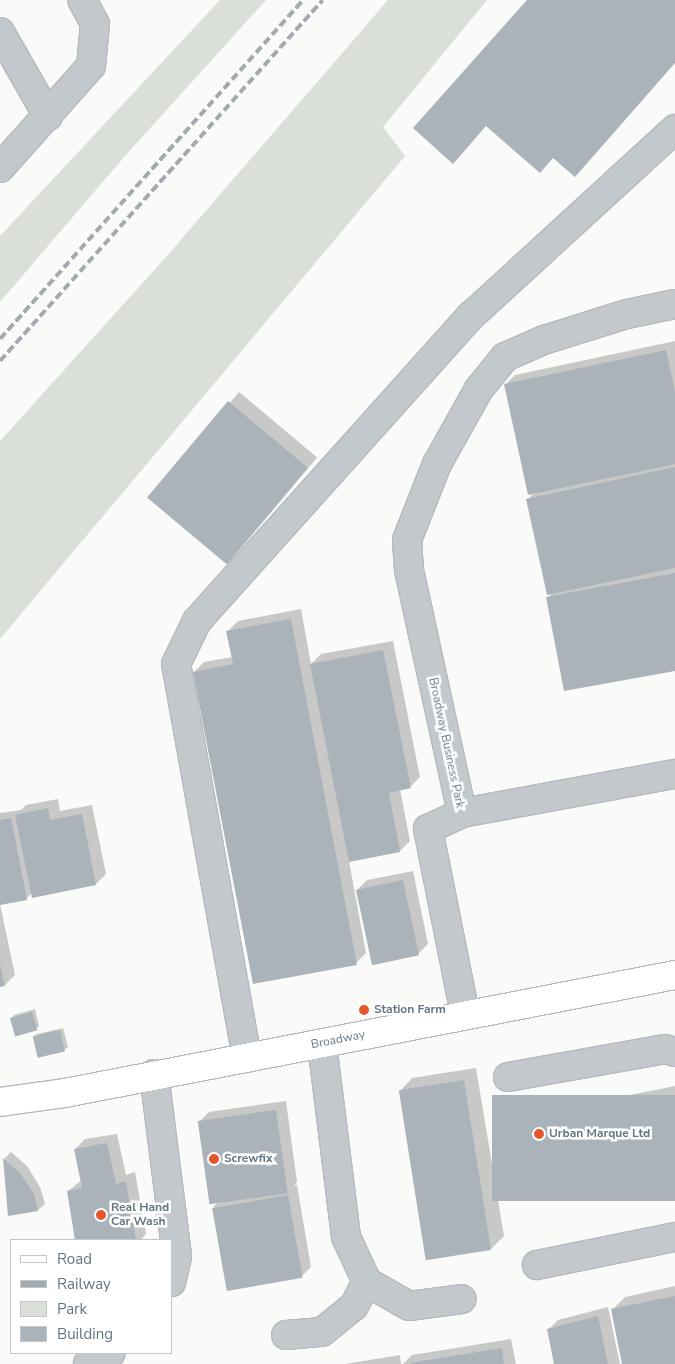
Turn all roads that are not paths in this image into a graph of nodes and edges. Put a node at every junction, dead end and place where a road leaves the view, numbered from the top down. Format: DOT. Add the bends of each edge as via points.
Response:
graph roads {
  1 [pos="82,0"];
  2 [pos="0,32"];
  3 [pos="48,116"];
  4 [pos="675,129"];
  5 [pos="0,168"];
  6 [pos="675,304"];
  7 [pos="675,774"];
  8 [pos="462,813"];
  9 [pos="675,975"];
  10 [pos="465,1014"];
  11 [pos="322,1044"];
  12 [pos="675,1052"];
  13 [pos="247,1058"];
  14 [pos="154,1074"];
  15 [pos="508,1077"];
  16 [pos="0,1102"];
  17 [pos="675,1237"];
  18 [pos="538,1265"];
  19 [pos="172,1278"];
  20 [pos="367,1282"];
  21 [pos="462,1299"];
  22 [pos="286,1335"];
  23 [pos="109,1354"];
  24 [pos="88,1364"];
  1 -- 3 [label="lane" via="95,24 91,66"];
  2 -- 3 [label="lane"];
  3 -- 5 [label="lane"];
  4 -- 13 [label="lane" via="472,315 197,621 176,664"];
  6 -- 8 [label="lane, Broadway Business Park" via="618,317 544,340 505,357 479,389 437,464 407,540 409,570"];
  7 -- 8 [label="lane"];
  8 -- 10 [label="lane, Broadway Business Park" via="428,829"];
  9 -- 10 [label="main road, Broadway"];
  10 -- 11 [label="main road, Broadway"];
  11 -- 13 [label="main road, Broadway"];
  11 -- 20 [label="lane" via="346,1237"];
  12 -- 15 [label="lane" via="665,1049"];
  13 -- 14 [label="main road, Broadway"];
  14 -- 16 [label="main road, Broadway" via="65,1093"];
  14 -- 19 [label="lane" via="177,1257"];
  17 -- 18 [label="lane"];
  20 -- 21 [label="lane" via="409,1306"];
  20 -- 22 [label="lane" via="354,1306 322,1332"];
  23 -- 24 [label="lane"];
}
